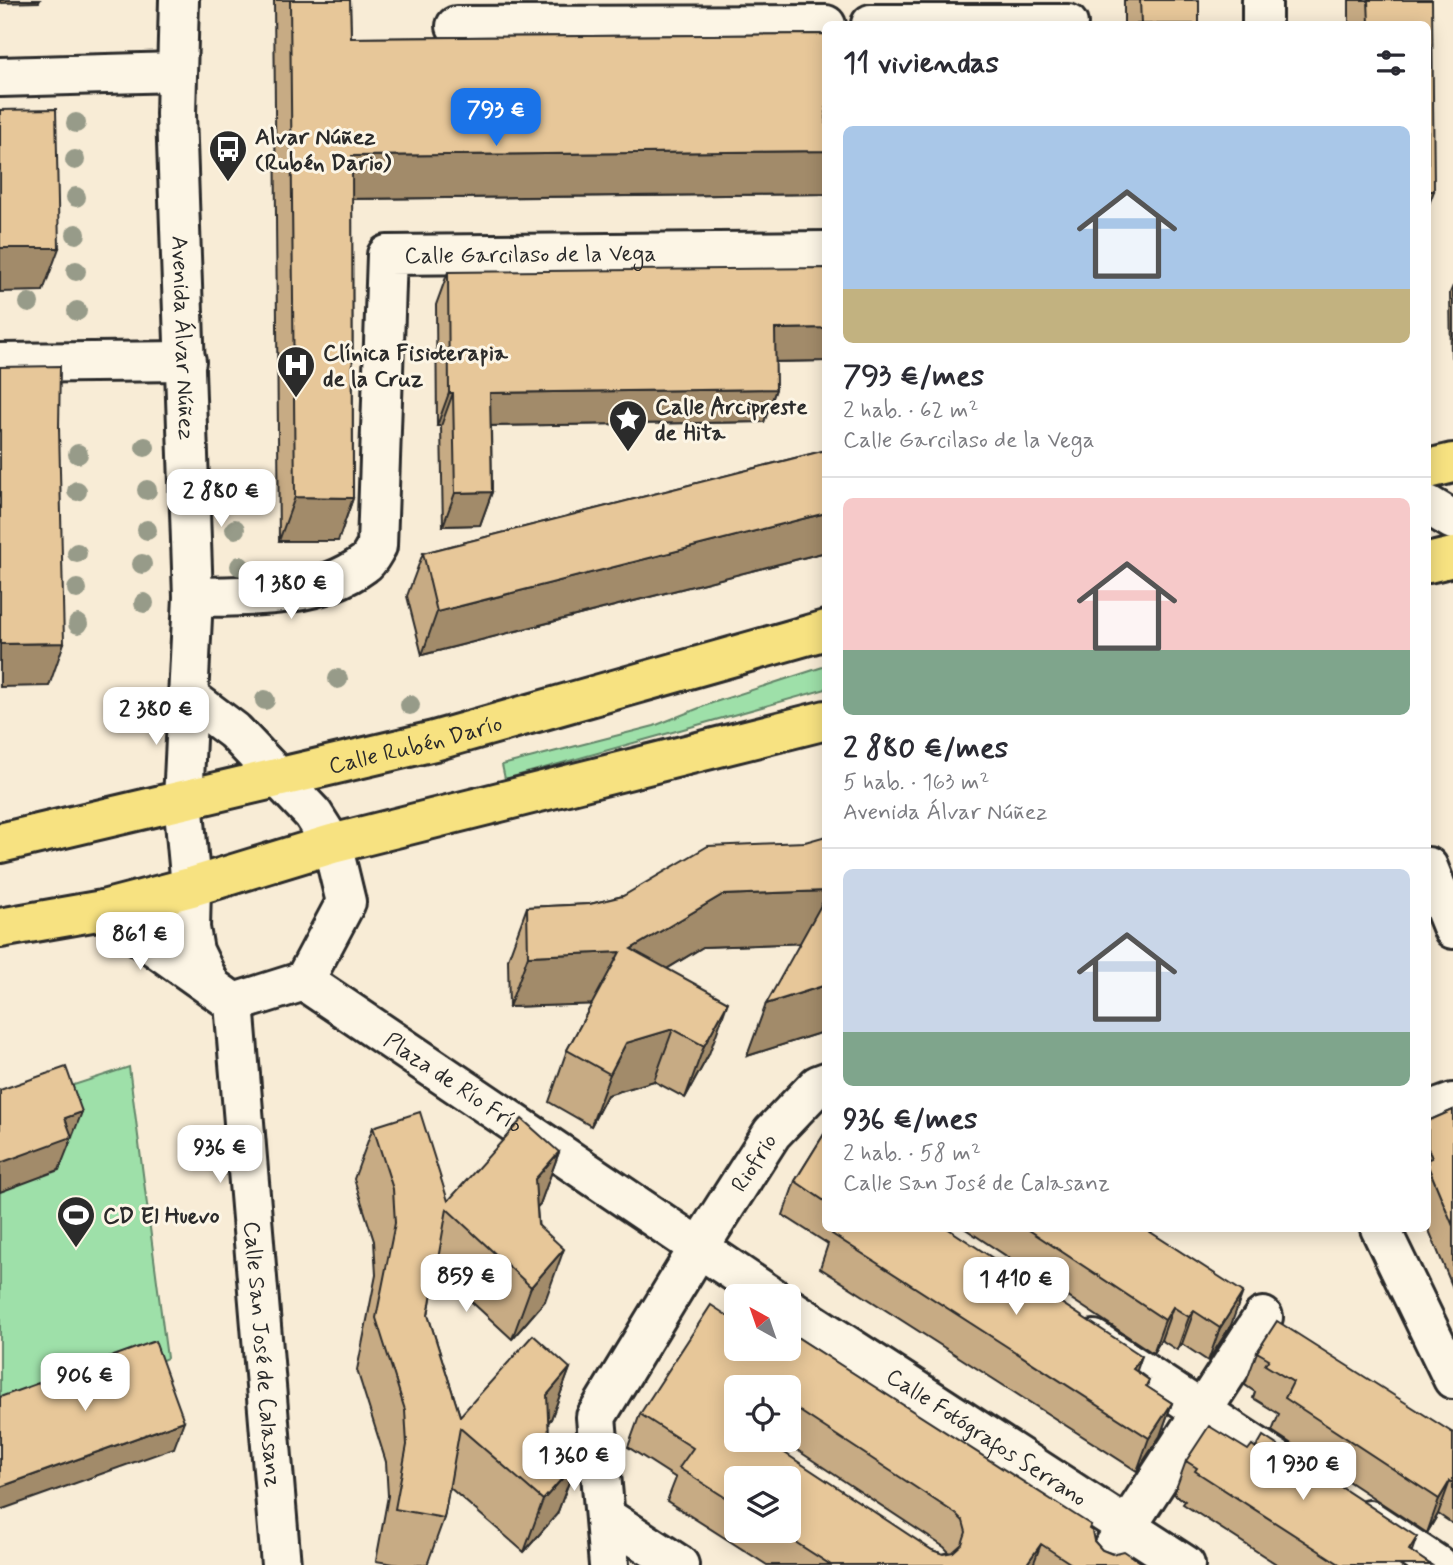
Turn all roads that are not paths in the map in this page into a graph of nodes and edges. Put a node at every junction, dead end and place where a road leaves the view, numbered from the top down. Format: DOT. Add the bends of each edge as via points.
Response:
graph roads {
  1 [pos="179,0"];
  2 [pos="1068,0"];
  3 [pos="1262,0"];
  4 [pos="1068,21"];
  5 [pos="1262,21"];
  6 [pos="822,25"];
  7 [pos="456,26"];
  8 [pos="177,72"];
  9 [pos="0,77"];
  10 [pos="822,251"];
  11 [pos="186,361"];
  12 [pos="0,363"];
  13 [pos="1453,463"];
  14 [pos="1431,468"];
  15 [pos="1431,507"];
  16 [pos="1453,520"];
  17 [pos="1453,557"];
  18 [pos="1431,563"];
  19 [pos="1453,570"];
  20 [pos="1431,583"];
  21 [pos="193,597"];
  22 [pos="822,631"];
  23 [pos="189,697"];
  24 [pos="822,721"];
  25 [pos="281,778"];
  26 [pos="183,800"];
  27 [pos="0,843"];
  28 [pos="331,844"];
  29 [pos="1431,874"];
  30 [pos="191,887"];
  31 [pos="103,910"];
  32 [pos="0,928"];
  33 [pos="1453,929"];
  34 [pos="304,981"];
  35 [pos="223,994"];
  36 [pos="822,1083"];
  37 [pos="1453,1103"];
  38 [pos="1431,1111"];
  39 [pos="1382,1232"];
  40 [pos="698,1249"];
  41 [pos="752,1284"];
  42 [pos="802,1316"];
  43 [pos="1263,1317"];
  44 [pos="1063,1320"];
  45 [pos="1453,1379"];
  46 [pos="1202,1411"];
  47 [pos="607,1518"];
  48 [pos="1126,1527"];
  49 [pos="281,1565"];
  50 [pos="610,1565"];
  51 [pos="679,1565"];
  52 [pos="1102,1565"];
  53 [pos="1185,1565"];
  54 [pos="1437,1565"];
  1 -- 8 [label="street, Avenida Álvar Núñez"];
  2 -- 4 [label="street"];
  3 -- 5 [label="street"];
  6 -- 7 [label="street"];
  8 -- 9 [label="street"];
  8 -- 11 [label="street, Avenida Álvar Núñez"];
  10 -- 21 [label="street, Calle Garcilaso de la Vega" via="387,255 377,546 366,563 309,588 258,596"];
  11 -- 12 [label="street"];
  11 -- 21 [label="street, Avenida Álvar Núñez"];
  13 -- 14 [label="main road"];
  15 -- 16 [label="street"];
  17 -- 18 [label="main road"];
  19 -- 20 [label="street"];
  21 -- 23 [label="street, Avenida Álvar Núñez"];
  22 -- 25 [label="main road, Calle Rubén Darío" via="434,741"];
  23 -- 25 [label="street" via="234,731"];
  23 -- 26 [label="street, Avenida Álvar Núñez"];
  24 -- 28 [label="main road"];
  25 -- 26 [label="main road, Calle Rubén Darío"];
  25 -- 28 [label="street" via="313,814"];
  26 -- 27 [label="main road, Calle Rubén Darío"];
  26 -- 30 [label="street, Calle San José de Calasanz"];
  28 -- 30 [label="main road"];
  28 -- 34 [label="street" via="346,902"];
  29 -- 33 [label="street"];
  30 -- 31 [label="main road"];
  30 -- 35 [label="street, Calle San José de Calasanz" via="194,951"];
  31 -- 32 [label="main road"];
  31 -- 35 [label="street"];
  34 -- 35 [label="street"];
  34 -- 40 [label="street, Plaza de Río Frío"];
  35 -- 49 [label="street, Calle San José de Calasanz"];
  36 -- 40 [label="street, Riofrio" via="772,1133"];
  37 -- 38 [label="street"];
  39 -- 45 [label="street"];
  40 -- 41 [label="street"];
  40 -- 47 [label="street, Riofrio" via="596,1417"];
  42 -- 48 [label="street, Calle Fotógrafos Serrano"];
  43 -- 46 [label="street"];
  44 -- 46 [label="street"];
  46 -- 48 [label="street"];
  46 -- 54 [label="street"];
  47 -- 50 [label="street"];
  47 -- 51 [label="street"];
  48 -- 52 [label="street"];
  48 -- 53 [label="street, Calle Fotógrafos Serrano"];
}
